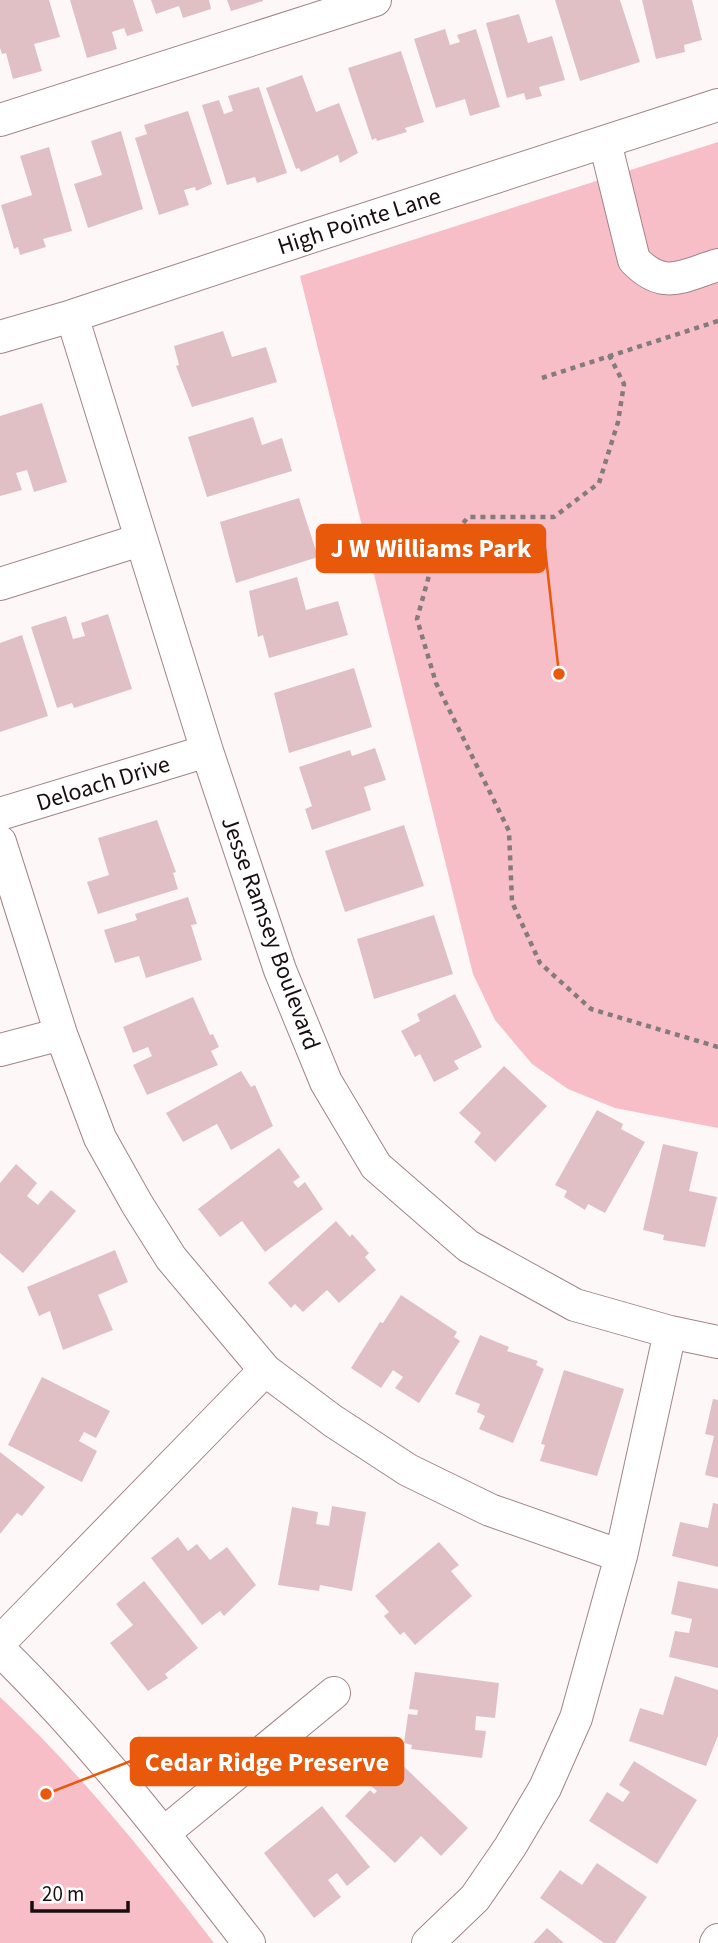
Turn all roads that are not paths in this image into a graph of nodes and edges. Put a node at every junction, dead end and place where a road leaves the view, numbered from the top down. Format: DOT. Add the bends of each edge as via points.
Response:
graph roads {
  1 [pos="375,0"];
  2 [pos="718,105"];
  3 [pos="0,120"];
  4 [pos="605,142"];
  5 [pos="718,265"];
  6 [pos="72,316"];
  7 [pos="0,337"];
  8 [pos="140,540"];
  9 [pos="0,584"];
  10 [pos="207,751"];
  11 [pos="0,814"];
  12 [pos="0,842"];
  13 [pos="61,1034"];
  14 [pos="0,1050"];
  15 [pos="670,1332"];
  16 [pos="718,1342"];
  17 [pos="265,1370"];
  18 [pos="621,1556"];
  19 [pos="0,1642"];
  20 [pos="0,1650"];
  21 [pos="334,1693"];
  22 [pos="164,1833"];
  23 [pos="249,1943"];
  24 [pos="428,1943"];
  1 -- 3 [label="street"];
  2 -- 4 [label="street, High Pointe Lane"];
  4 -- 5 [label="street" via="635,260 659,279"];
  4 -- 6 [label="street, High Pointe Lane"];
  6 -- 7 [label="street, High Pointe Lane"];
  6 -- 8 [label="street, Jesse Ramsey Boulevard"];
  8 -- 9 [label="street"];
  8 -- 10 [label="street, Jesse Ramsey Boulevard"];
  10 -- 11 [label="street, Deloach Drive"];
  10 -- 15 [label="street, Jesse Ramsey Boulevard" via="280,970 310,1045 326,1082 376,1166 468,1246 575,1305"];
  12 -- 13 [label="street"];
  13 -- 14 [label="street"];
  13 -- 17 [label="street" via="100,1138 137,1204 171,1258"];
  15 -- 16 [label="street, Jesse Ramsey Boulevard"];
  15 -- 18 [label="street"];
  17 -- 18 [label="street" via="332,1422 408,1469 490,1510"];
  17 -- 19 [label="street"];
  18 -- 24 [label="street" via="576,1718 545,1788 475,1898"];
  20 -- 22 [label="street" via="48,1697"];
  21 -- 22 [label="street"];
  22 -- 23 [label="street"];
}
